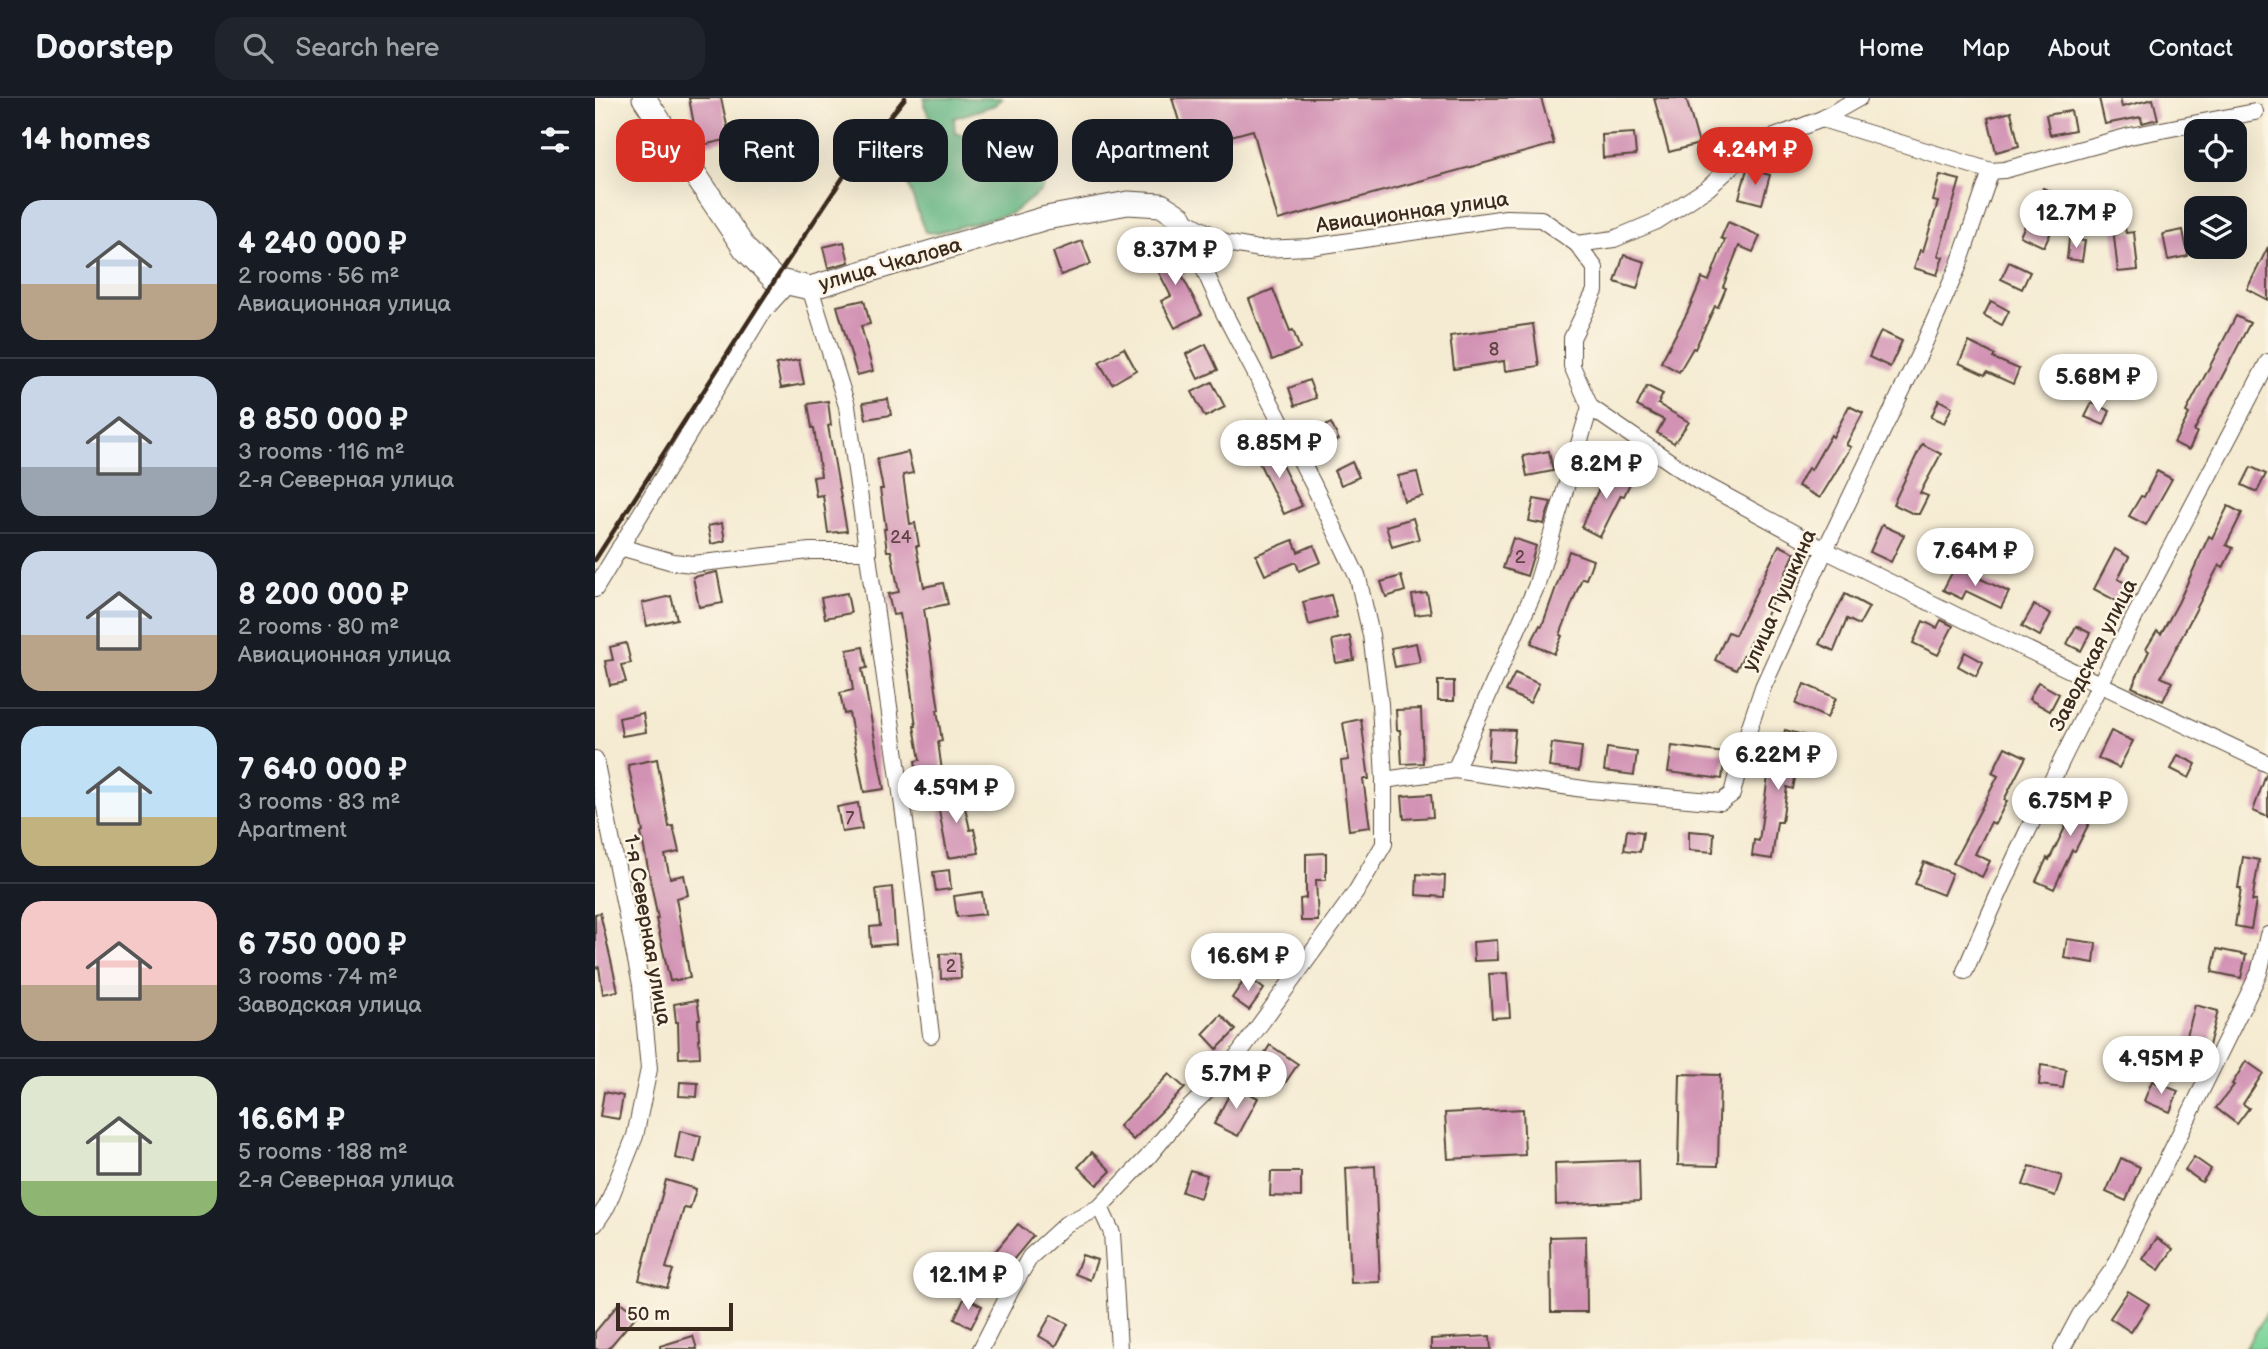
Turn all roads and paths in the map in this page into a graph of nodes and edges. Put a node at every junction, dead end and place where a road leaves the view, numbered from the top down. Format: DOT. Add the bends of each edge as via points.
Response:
graph roads {
  1 [pos="644,98"];
  2 [pos="1859,98"];
  3 [pos="2255,112"];
  4 [pos="1822,119"];
  5 [pos="1991,171"];
  6 [pos="1181,218"];
  7 [pos="1577,244"];
  8 [pos="799,286"];
  9 [pos="2268,362"];
  10 [pos="1590,407"];
  11 [pos="620,547"];
  12 [pos="1825,550"];
  13 [pos="868,551"];
  14 [pos="595,589"];
  15 [pos="2100,685"];
  16 [pos="595,759"];
  17 [pos="2268,764"];
  18 [pos="1455,771"];
  19 [pos="1384,780"];
  20 [pos="2268,934"];
  21 [pos="1965,971"];
  22 [pos="931,1035"];
  23 [pos="1100,1207"];
  24 [pos="595,1224"];
  25 [pos="981,1349"];
  26 [pos="1119,1349"];
  27 [pos="2062,1349"];
  1 -- 8 [label="street, улица Чкалова" via="745,249 775,280"];
  2 -- 4 [label="street"];
  3 -- 5 [label="street" via="2130,136"];
  4 -- 5 [label="street"];
  4 -- 7 [label="street" via="1756,144 1708,188 1657,221 1614,239"];
  5 -- 12 [label="street, улица Пушкина" via="1958,267"];
  6 -- 7 [label="street, Авиационная улица" via="1226,243 1259,249 1310,247 1506,218 1541,219"];
  6 -- 8 [label="street, улица Чкалова" via="1160,205 1128,203 1046,218"];
  6 -- 19 [label="street" via="1357,578 1371,635"];
  7 -- 10 [label="street" via="1595,268 1595,291 1572,338 1573,366"];
  8 -- 11 [label="street" via="762,313"];
  8 -- 13 [label="street" via="847,406"];
  9 -- 15 [label="street, Заводская улица"];
  10 -- 12 [label="street" via="1698,481"];
  10 -- 18 [label="street" via="1536,587"];
  11 -- 13 [label="street" via="693,564 810,551"];
  11 -- 14 [label="street"];
  12 -- 15 [label="street"];
  12 -- 18 [label="street, улица Пушкина" via="1763,687 1732,794 1721,802"];
  13 -- 22 [label="street"];
  15 -- 17 [label="street"];
  15 -- 21 [label="street, Заводская улица"];
  16 -- 24 [label="street, 1-я Северная улица" via="641,985 649,1069 635,1136"];
  18 -- 19 [label="street"];
  19 -- 23 [label="street" via="1384,844 1356,892 1224,1074"];
  20 -- 27 [label="street" via="2259,973 2141,1214 2114,1268"];
  23 -- 25 [label="street" via="1066,1224 1030,1257"];
  23 -- 26 [label="street" via="1112,1233"];
}
